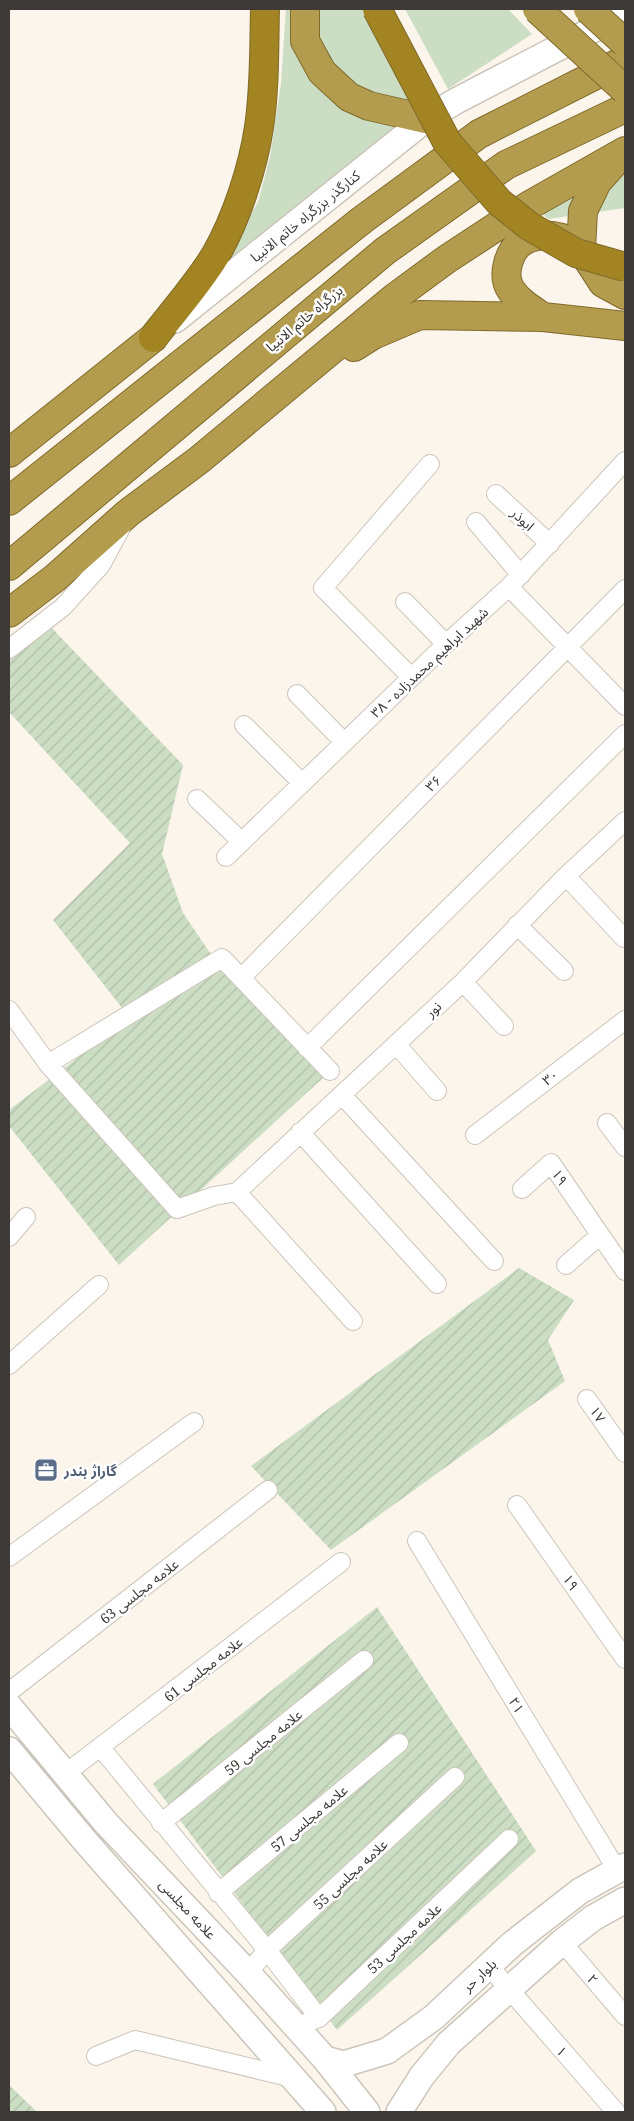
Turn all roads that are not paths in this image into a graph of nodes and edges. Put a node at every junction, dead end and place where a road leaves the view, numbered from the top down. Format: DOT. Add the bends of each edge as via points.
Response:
graph roads {
  1 [pos="265,9"];
  2 [pos="305,9"];
  3 [pos="377,9"];
  4 [pos="536,9"];
  5 [pos="588,9"];
  6 [pos="625,13"];
  7 [pos="625,43"];
  8 [pos="625,60"];
  9 [pos="625,90"];
  10 [pos="625,108"];
  11 [pos="426,119"];
  12 [pos="625,151"];
  13 [pos="581,249"];
  14 [pos="625,267"];
  15 [pos="625,295"];
  16 [pos="543,317"];
  17 [pos="625,326"];
  18 [pos="153,338"];
  19 [pos="294,380"];
  20 [pos="9,453"];
  21 [pos="625,461"];
  22 [pos="430,464"];
  23 [pos="496,494"];
  24 [pos="9,501"];
  25 [pos="128,514"];
  26 [pos="476,522"];
  27 [pos="550,544"];
  28 [pos="9,566"];
  29 [pos="515,581"];
  30 [pos="625,589"];
  31 [pos="405,602"];
  32 [pos="9,613"];
  33 [pos="446,644"];
  34 [pos="568,646"];
  35 [pos="9,649"];
  36 [pos="411,677"];
  37 [pos="297,694"];
  38 [pos="625,706"];
  39 [pos="244,725"];
  40 [pos="625,734"];
  41 [pos="344,742"];
  42 [pos="302,783"];
  43 [pos="198,799"];
  44 [pos="623,829"];
  45 [pos="241,841"];
  46 [pos="226,857"];
  47 [pos="566,876"];
  48 [pos="517,925"];
  49 [pos="624,938"];
  50 [pos="564,971"];
  51 [pos="241,978"];
  52 [pos="463,982"];
  53 [pos="9,1010"];
  54 [pos="625,1020"];
  55 [pos="504,1026"];
  56 [pos="396,1044"];
  57 [pos="308,1048"];
  58 [pos="48,1064"];
  59 [pos="330,1071"];
  60 [pos="437,1091"];
  61 [pos="342,1095"];
  62 [pos="607,1123"];
  63 [pos="300,1132"];
  64 [pos="475,1135"];
  65 [pos="625,1147"];
  66 [pos="522,1189"];
  67 [pos="237,1192"];
  68 [pos="26,1217"];
  69 [pos="600,1235"];
  70 [pos="9,1237"];
  71 [pos="494,1261"];
  72 [pos="566,1265"];
  73 [pos="625,1271"];
  74 [pos="99,1284"];
  75 [pos="437,1284"];
  76 [pos="353,1321"];
  77 [pos="9,1365"];
  78 [pos="587,1399"];
  79 [pos="194,1422"];
  80 [pos="625,1453"];
  81 [pos="268,1490"];
  82 [pos="518,1505"];
  83 [pos="417,1541"];
  84 [pos="9,1557"];
  85 [pos="341,1562"];
  86 [pos="625,1659"];
  87 [pos="364,1660"];
  88 [pos="9,1692"];
  89 [pos="9,1706"];
  90 [pos="399,1743"];
  91 [pos="101,1748"];
  92 [pos="9,1750"];
  93 [pos="65,1774"];
  94 [pos="455,1777"];
  95 [pos="161,1823"];
  96 [pos="508,1839"];
  97 [pos="621,1868"];
  98 [pos="218,1893"];
  99 [pos="625,1900"];
  100 [pos="562,1942"];
  101 [pos="266,1950"];
  102 [pos="489,1966"];
  103 [pos="248,1973"];
  104 [pos="508,1988"];
  105 [pos="625,2016"];
  106 [pos="319,2018"];
  107 [pos="293,2023"];
  108 [pos="96,2056"];
  109 [pos="325,2059"];
  110 [pos="293,2078"];
  111 [pos="323,2112"];
  112 [pos="367,2112"];
  113 [pos="399,2112"];
  114 [pos="616,2112"];
  1 -- 18 [label="highway" via="259,128 234,217 215,256"];
  2 -- 11 [label="highway" via="305,41 322,72 349,97 369,106"];
  3 -- 14 [label="highway, bridge" via="447,142 499,202 529,226 576,253"];
  4 -- 9 [label="highway, bridge"];
  5 -- 7 [label="highway, bridge"];
  6 -- 11 [label="main road, کنارگذر بزرگراه خاتم الانبیا"];
  8 -- 24 [label="highway" via="472,140 362,220"];
  10 -- 28 [label="highway, بزرگراه خاتم الانبیا" via="506,165 385,251"];
  11 -- 18 [label="main road, کنارگذر بزرگراه خاتم الانبیا"];
  12 -- 13 [label="highway" via="597,182 583,211"];
  12 -- 19 [label="highway" via="528,206 447,259"];
  13 -- 15 [label="highway" via="604,283"];
  13 -- 16 [label="highway" via="561,237 538,235 523,240 512,253 506,269 510,289 523,304"];
  16 -- 17 [label="highway"];
  16 -- 19 [label="highway" via="420,315 373,335"];
  18 -- 20 [label="highway, کنارگذر بزرگراه خاتم الانبیا"];
  19 -- 25 [label="highway" via="199,460"];
  21 -- 27 [label="street, شهید ابراهیم محمدزاده - ۳۸"];
  22 -- 36 [label="street" via="323,588"];
  23 -- 27 [label="street, ابوذر"];
  25 -- 32 [label="highway" via="55,578"];
  25 -- 35 [label="street" via="101,565 63,607"];
  26 -- 29 [label="street"];
  27 -- 29 [label="street, شهید ابراهیم محمدزاده - ۳۸"];
  29 -- 33 [label="street, شهید ابراهیم محمدزاده - ۳۸"];
  29 -- 34 [label="street"];
  30 -- 34 [label="street, ۳۶"];
  31 -- 33 [label="street"];
  33 -- 36 [label="street, شهید ابراهیم محمدزاده - ۳۸"];
  34 -- 38 [label="street"];
  34 -- 51 [label="street, ۳۶"];
  36 -- 41 [label="street, شهید ابراهیم محمدزاده - ۳۸"];
  37 -- 41 [label="street"];
  39 -- 42 [label="street"];
  40 -- 57 [label="street"];
  41 -- 42 [label="street, شهید ابراهیم محمدزاده - ۳۸"];
  42 -- 45 [label="street, شهید ابراهیم محمدزاده - ۳۸"];
  43 -- 45 [label="street"];
  44 -- 47 [label="street, نور"];
  45 -- 46 [label="street, شهید ابراهیم محمدزاده - ۳۸"];
  47 -- 48 [label="street, نور"];
  47 -- 49 [label="street"];
  48 -- 50 [label="street"];
  48 -- 52 [label="street, نور"];
  51 -- 57 [label="street"];
  51 -- 58 [label="street" via="222,958"];
  52 -- 55 [label="street"];
  52 -- 56 [label="street, نور"];
  53 -- 58 [label="street"];
  54 -- 64 [label="street, ۳۰"];
  56 -- 60 [label="street"];
  56 -- 61 [label="street, نور"];
  57 -- 59 [label="street"];
  58 -- 67 [label="street" via="177,1209"];
  61 -- 63 [label="street, نور"];
  61 -- 71 [label="street"];
  62 -- 65 [label="street"];
  63 -- 67 [label="street, نور"];
  63 -- 75 [label="street"];
  66 -- 69 [label="street, ۱۹" via="551,1163"];
  67 -- 76 [label="street"];
  68 -- 70 [label="street"];
  69 -- 72 [label="street"];
  69 -- 73 [label="street, ۱۹"];
  74 -- 77 [label="street"];
  78 -- 80 [label="street, ۱۷"];
  79 -- 84 [label="street"];
  81 -- 88 [label="street, علامه مجلسی 63"];
  82 -- 86 [label="street, ۱۹"];
  83 -- 97 [label="street, ۲۱"];
  85 -- 91 [label="street, علامه مجلسی 61"];
  87 -- 95 [label="street, علامه مجلسی 59"];
  89 -- 93 [label="main road, علامه مجلسی"];
  90 -- 98 [label="street, علامه مجلسی 57"];
  91 -- 93 [label="street, علامه مجلسی 61"];
  91 -- 95 [label="street"];
  92 -- 110 [label="main road"];
  93 -- 103 [label="main road, علامه مجلسی"];
  94 -- 101 [label="street, علامه مجلسی 55"];
  95 -- 98 [label="street"];
  96 -- 106 [label="street, علامه مجلسی 53"];
  97 -- 102 [label="main road, بلوار حر" via="580,1891"];
  98 -- 101 [label="street"];
  99 -- 100 [label="main road" via="593,1918"];
  100 -- 104 [label="main road"];
  100 -- 105 [label="street, ۲"];
  101 -- 103 [label="street, علامه مجلسی 55"];
  101 -- 106 [label="street"];
  102 -- 104 [label="street, ۱"];
  102 -- 109 [label="main road, بلوار حر" via="434,2017 387,2051 344,2064"];
  103 -- 107 [label="main road, علامه مجلسی"];
  104 -- 113 [label="main road" via="449,2043"];
  104 -- 114 [label="street, ۱"];
  106 -- 107 [label="street"];
  107 -- 109 [label="main road, علامه مجلسی"];
  108 -- 110 [label="street" via="135,2040"];
  109 -- 112 [label="main road, علامه مجلسی"];
  110 -- 111 [label="main road"];
}
